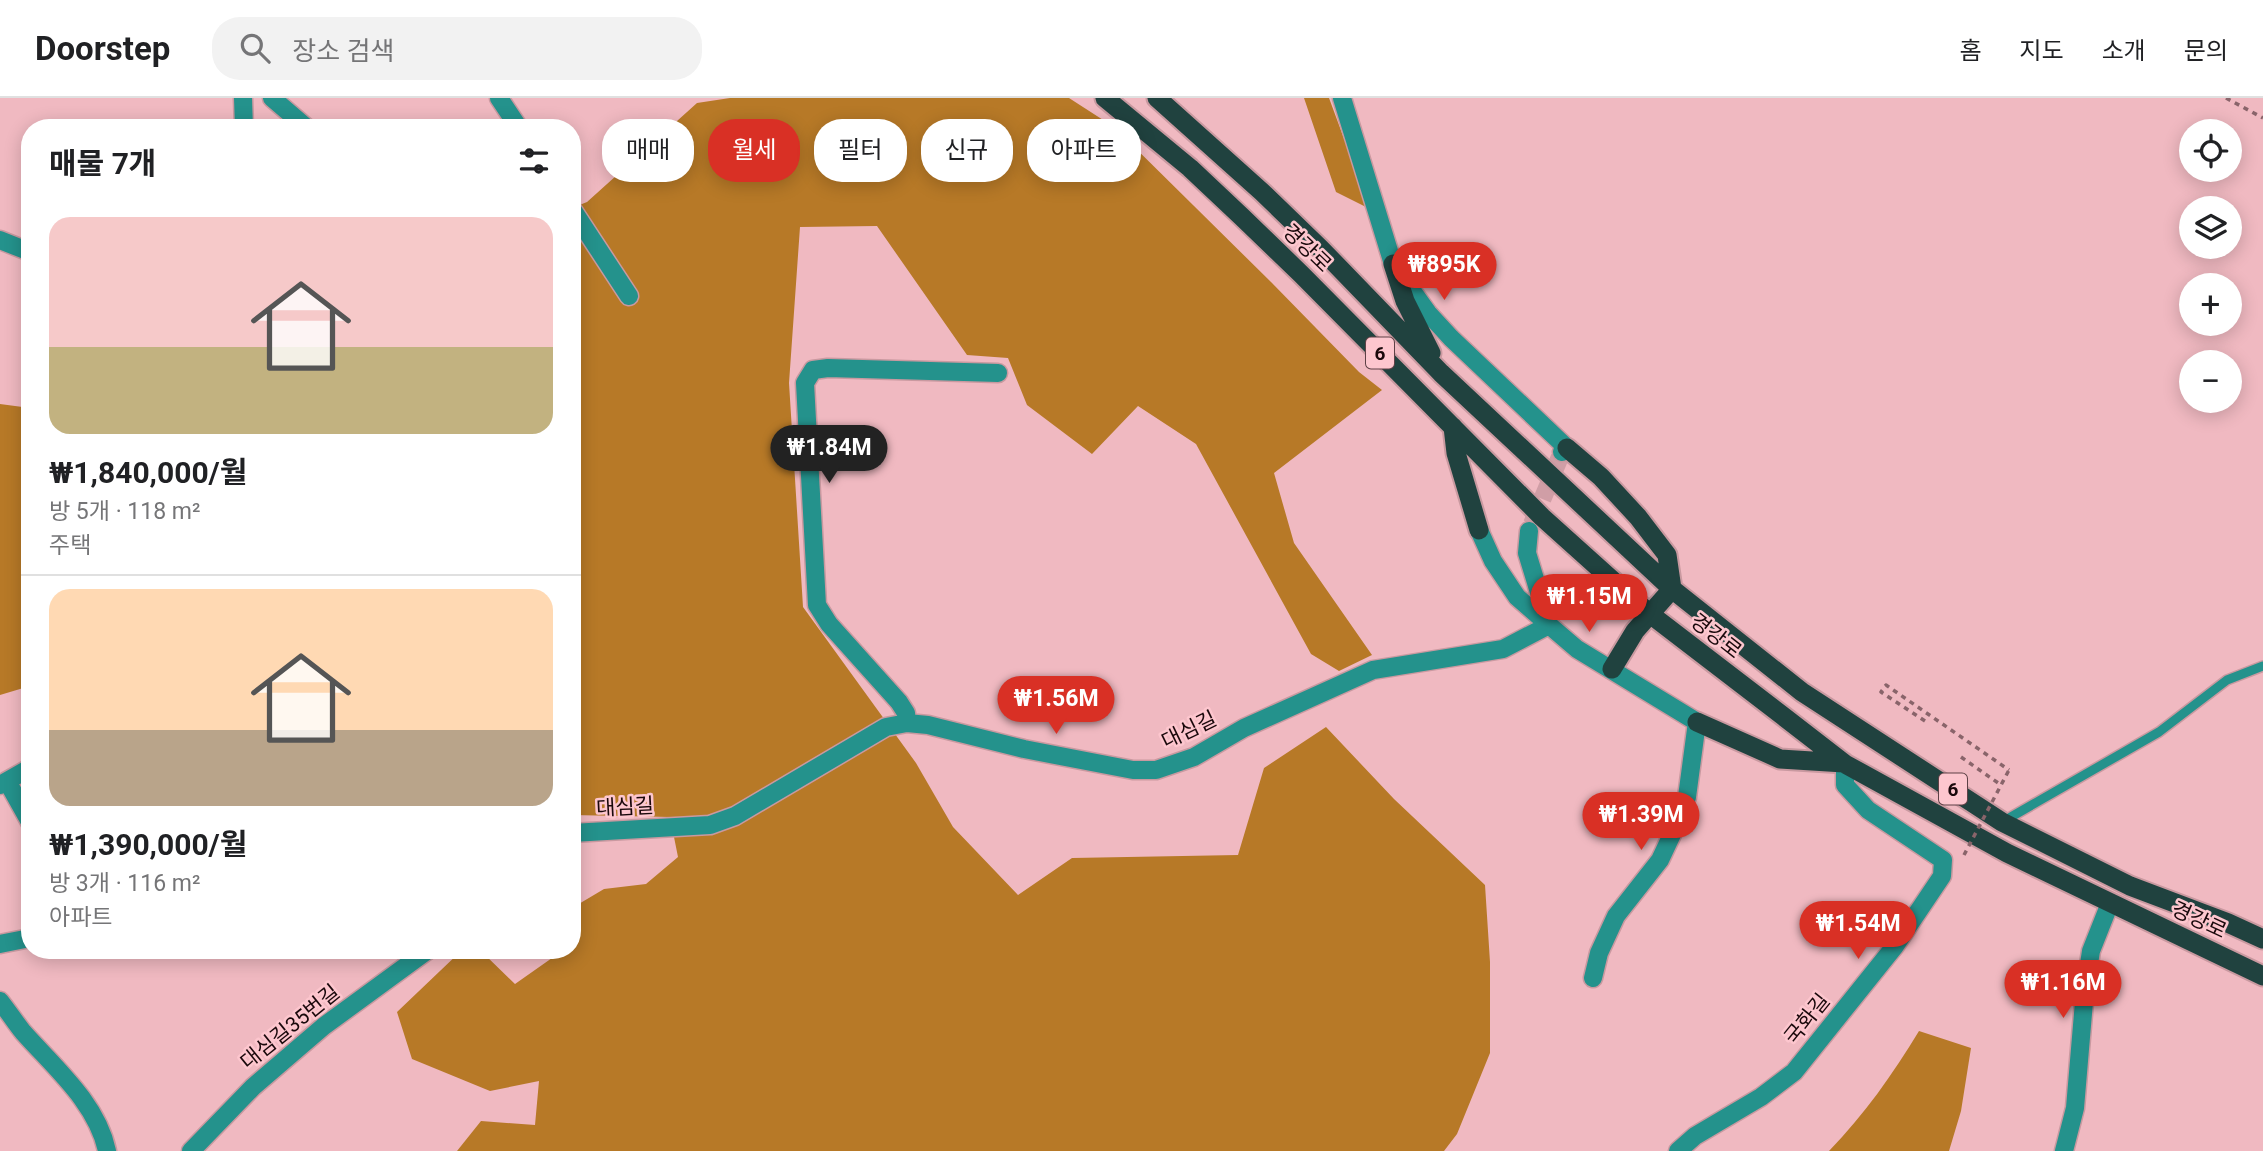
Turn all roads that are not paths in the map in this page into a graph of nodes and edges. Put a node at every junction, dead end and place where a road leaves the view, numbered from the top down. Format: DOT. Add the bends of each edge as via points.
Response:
graph roads {
  1 [pos="243,98"];
  2 [pos="272,98"];
  3 [pos="499,98"];
  4 [pos="1105,98"];
  5 [pos="1157,98"];
  6 [pos="1342,98"];
  7 [pos="244,119"];
  8 [pos="296,119"];
  9 [pos="513,119"];
  10 [pos="581,223"];
  11 [pos="0,240"];
  12 [pos="21,248"];
  13 [pos="1393,264"];
  14 [pos="629,296"];
  15 [pos="998,373"];
  16 [pos="1441,373"];
  17 [pos="1453,426"];
  18 [pos="1564,450"];
  19 [pos="1479,530"];
  20 [pos="1529,531"];
  21 [pos="1672,589"];
  22 [pos="1650,614"];
  23 [pos="1549,625"];
  24 [pos="2263,666"];
  25 [pos="1612,668"];
  26 [pos="1697,722"];
  27 [pos="907,723"];
  28 [pos="1845,764"];
  29 [pos="21,773"];
  30 [pos="4,783"];
  31 [pos="21,808"];
  32 [pos="2002,821"];
  33 [pos="591,832"];
  34 [pos="581,833"];
  35 [pos="581,839"];
  36 [pos="2110,903"];
  37 [pos="2263,939"];
  38 [pos="21,940"];
  39 [pos="0,944"];
  40 [pos="416,959"];
  41 [pos="2263,976"];
  42 [pos="1593,978"];
  43 [pos="0,1001"];
  44 [pos="107,1151"];
  45 [pos="191,1151"];
  46 [pos="1678,1151"];
  47 [pos="2064,1151"];
  1 -- 7 [label="street"];
  2 -- 8 [label="street"];
  3 -- 9 [label="street"];
  4 -- 17 [label="highway, 경강로 / 6" via="1242,217"];
  5 -- 16 [label="highway, 경강로 / 6" via="1321,249"];
  6 -- 13 [label="street"];
  10 -- 14 [label="street"];
  11 -- 12 [label="street"];
  13 -- 16 [label="highway" via="1405,301"];
  13 -- 18 [label="street" via="1428,313"];
  15 -- 27 [label="street" via="828,368 813,370 804,383 817,605 899,702"];
  16 -- 21 [label="highway, 경강로 / 6"];
  17 -- 19 [label="highway" via="1456,453"];
  17 -- 22 [label="highway, 경강로 / 6" via="1542,517"];
  18 -- 21 [label="highway" via="1601,477 1638,517 1667,555"];
  19 -- 23 [label="street" via="1517,597"];
  20 -- 23 [label="street" via="1527,552"];
  21 -- 22 [label="highway"];
  21 -- 32 [label="highway, 경강로 / 6" via="1802,692"];
  22 -- 25 [label="highway"];
  22 -- 28 [label="highway, 경강로 / 6"];
  23 -- 25 [label="street" via="1577,649"];
  23 -- 27 [label="street, 대심길" via="1503,649 1373,670 1244,728 1194,757 1157,770 1133,770"];
  24 -- 32 [label="lane" via="2227,680 2159,732"];
  25 -- 26 [label="street"];
  26 -- 28 [label="highway" via="1780,759"];
  26 -- 42 [label="street" via="1687,797 1675,828 1660,860 1616,916"];
  27 -- 33 [label="street, 대심길" via="886,727 735,816 710,825"];
  28 -- 36 [label="highway, 경강로 / 6" via="2007,853"];
  28 -- 46 [label="street, 국화길" via="1845,785 1868,810 1943,860 1942,876 1895,946 1794,1072"];
  29 -- 30 [label="street"];
  30 -- 31 [label="street"];
  32 -- 37 [label="highway, 경강로 / 6" via="2130,886"];
  33 -- 34 [label="street, 대심길"];
  33 -- 35 [label="street"];
  36 -- 41 [label="highway, 경강로 / 6"];
  36 -- 47 [label="street" via="2091,951 2075,1108"];
  38 -- 39 [label="street"];
  40 -- 45 [label="street, 대심길35번길" via="324,1026 253,1087"];
  43 -- 44 [label="street" via="81,1099"];
}
